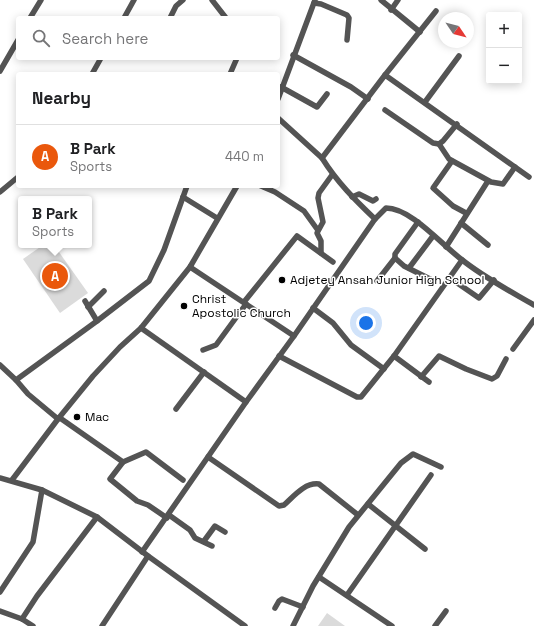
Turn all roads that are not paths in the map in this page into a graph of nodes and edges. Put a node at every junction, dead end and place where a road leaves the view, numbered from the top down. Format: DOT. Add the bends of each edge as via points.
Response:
graph roads {
  1 [pos="40,0"];
  2 [pos="134,0"];
  3 [pos="183,0"];
  4 [pos="212,0"];
  5 [pos="381,0"];
  6 [pos="398,0"];
  7 [pos="314,2"];
  8 [pos="390,10"];
  9 [pos="436,11"];
  10 [pos="31,16"];
  11 [pos="125,16"];
  12 [pos="171,16"];
  13 [pos="224,16"];
  14 [pos="420,32"];
  15 [pos="347,40"];
  16 [pos="16,43"];
  17 [pos="293,55"];
  18 [pos="459,56"];
  19 [pos="100,60"];
  20 [pos="236,60"];
  21 [pos="0,71"];
  22 [pos="93,72"];
  23 [pos="231,72"];
  24 [pos="385,75"];
  25 [pos="281,87"];
  26 [pos="280,91"];
  27 [pos="327,94"];
  28 [pos="368,99"];
  29 [pos="425,102"];
  30 [pos="385,110"];
  31 [pos="280,120"];
  32 [pos="456,124"];
  33 [pos="438,144"];
  34 [pos="322,158"];
  35 [pos="452,161"];
  36 [pos="515,167"];
  37 [pos="332,175"];
  38 [pos="529,177"];
  39 [pos="16,179"];
  40 [pos="488,181"];
  41 [pos="186,188"];
  42 [pos="236,188"];
  43 [pos="266,188"];
  44 [pos="0,192"];
  45 [pos="183,197"];
  46 [pos="352,197"];
  47 [pos="376,200"];
  48 [pos="466,213"];
  49 [pos="217,218"];
  50 [pos="375,219"];
  51 [pos="418,222"];
  52 [pos="461,223"];
  53 [pos="317,229"];
  54 [pos="433,236"];
  55 [pos="488,245"];
  56 [pos="446,247"];
  57 [pos="321,253"];
  58 [pos="395,258"];
  59 [pos="462,260"];
  60 [pos="333,262"];
  61 [pos="190,267"];
  62 [pos="409,268"];
  63 [pos="450,278"];
  64 [pos="432,280"];
  65 [pos="494,280"];
  66 [pos="377,281"];
  67 [pos="104,292"];
  68 [pos="85,302"];
  69 [pos="245,303"];
  70 [pos="534,305"];
  71 [pos="88,307"];
  72 [pos="313,308"];
  73 [pos="534,320"];
  74 [pos="97,321"];
  75 [pos="141,328"];
  76 [pos="294,336"];
  77 [pos="513,349"];
  78 [pos="203,350"];
  79 [pos="279,356"];
  80 [pos="394,356"];
  81 [pos="506,359"];
  82 [pos="0,365"];
  83 [pos="384,369"];
  84 [pos="204,372"];
  85 [pos="421,377"];
  86 [pos="16,380"];
  87 [pos="428,382"];
  88 [pos="246,402"];
  89 [pos="176,409"];
  90 [pos="59,418"];
  91 [pos="208,457"];
  92 [pos="123,462"];
  93 [pos="441,466"];
  94 [pos="431,475"];
  95 [pos="1,480"];
  96 [pos="12,480"];
  97 [pos="183,480"];
  98 [pos="42,490"];
  99 [pos="368,504"];
  100 [pos="358,515"];
  101 [pos="168,516"];
  102 [pos="97,518"];
  103 [pos="396,526"];
  104 [pos="225,532"];
  105 [pos="204,541"];
  106 [pos="212,546"];
  107 [pos="425,549"];
  108 [pos="142,552"];
  109 [pos="148,556"];
  110 [pos="319,577"];
  111 [pos="0,592"];
  112 [pos="347,595"];
  113 [pos="302,607"];
  114 [pos="275,608"];
  115 [pos="0,611"];
  116 [pos="446,611"];
  117 [pos="22,620"];
  118 [pos="33,626"];
  119 [pos="102,626"];
  120 [pos="245,626"];
  121 [pos="293,626"];
  122 [pos="392,626"];
  123 [pos="435,626"];
  1 -- 10 [label="street"];
  2 -- 11 [label="street"];
  3 -- 12 [label="street"];
  4 -- 13 [label="street"];
  5 -- 8 [label="street"];
  6 -- 8 [label="street"];
  7 -- 15 [label="street" via="348,15"];
  7 -- 17 [label="street"];
  8 -- 14 [label="street"];
  9 -- 14 [label="street"];
  14 -- 24 [label="street"];
  16 -- 21 [label="street"];
  17 -- 25 [label="street"];
  17 -- 28 [label="street" via="352,87"];
  18 -- 29 [label="street"];
  19 -- 22 [label="street"];
  20 -- 23 [label="street"];
  24 -- 28 [label="street"];
  24 -- 29 [label="street"];
  25 -- 26 [label="street"];
  25 -- 27 [label="street" via="317,107"];
  28 -- 34 [label="street"];
  29 -- 32 [label="street"];
  30 -- 33 [label="street"];
  31 -- 34 [label="street"];
  32 -- 33 [label="street"];
  32 -- 36 [label="street"];
  33 -- 35 [label="street"];
  34 -- 37 [label="street"];
  35 -- 40 [label="street"];
  35 -- 48 [label="street" via="433,188"];
  36 -- 38 [label="street"];
  36 -- 40 [label="street" via="504,184"];
  37 -- 46 [label="street"];
  37 -- 53 [label="street" via="319,193 323,222"];
  39 -- 44 [label="street"];
  40 -- 48 [label="street"];
  41 -- 45 [label="street"];
  42 -- 49 [label="street"];
  43 -- 53 [label="street" via="304,211"];
  45 -- 49 [label="street"];
  45 -- 74 [label="street" via="164,250 149,281"];
  46 -- 47 [label="street" via="359,194"];
  46 -- 50 [label="street"];
  48 -- 52 [label="street"];
  49 -- 61 [label="street"];
  50 -- 51 [label="street" via="384,210 392,208"];
  50 -- 72 [label="street"];
  51 -- 54 [label="street"];
  51 -- 58 [label="street" via="395,254"];
  52 -- 55 [label="street"];
  52 -- 56 [label="street"];
  53 -- 57 [label="street"];
  54 -- 56 [label="street"];
  54 -- 62 [label="street"];
  56 -- 59 [label="street"];
  57 -- 60 [label="street"];
  57 -- 69 [label="street" via="297,236"];
  58 -- 62 [label="street"];
  58 -- 66 [label="street"];
  59 -- 63 [label="street"];
  59 -- 65 [label="street"];
  61 -- 69 [label="street"];
  61 -- 75 [label="street"];
  62 -- 64 [label="street"];
  63 -- 65 [label="street" via="478,298"];
  63 -- 80 [label="street"];
  65 -- 70 [label="street"];
  67 -- 71 [label="street"];
  68 -- 71 [label="street"];
  69 -- 76 [label="street"];
  69 -- 78 [label="street" via="216,345"];
  71 -- 74 [label="street"];
  72 -- 76 [label="street"];
  72 -- 83 [label="street" via="333,323 346,340"];
  73 -- 77 [label="street"];
  74 -- 86 [label="street"];
  75 -- 84 [label="street"];
  75 -- 90 [label="street" via="93,376"];
  76 -- 79 [label="street"];
  79 -- 83 [label="street" via="357,397 365,393"];
  79 -- 88 [label="street"];
  80 -- 83 [label="street"];
  80 -- 85 [label="street"];
  81 -- 85 [label="street" via="497,376 492,379 466,370 439,356"];
  82 -- 86 [label="street"];
  84 -- 88 [label="street"];
  84 -- 89 [label="street"];
  85 -- 87 [label="street"];
  86 -- 90 [label="street" via="28,394"];
  88 -- 91 [label="street"];
  90 -- 92 [label="street"];
  90 -- 96 [label="street"];
  91 -- 100 [label="street" via="279,506 284,506 296,494 314,483"];
  91 -- 101 [label="street"];
  92 -- 97 [label="street" via="146,452"];
  92 -- 101 [label="street" via="110,479 137,501"];
  93 -- 99 [label="street" via="413,454 401,463"];
  94 -- 103 [label="street"];
  95 -- 96 [label="street"];
  96 -- 98 [label="street"];
  98 -- 102 [label="street"];
  98 -- 111 [label="street" via="33,542"];
  99 -- 100 [label="street"];
  99 -- 103 [label="street"];
  100 -- 110 [label="street"];
  101 -- 105 [label="street" via="190,530 193,536"];
  101 -- 108 [label="street"];
  102 -- 108 [label="street"];
  102 -- 117 [label="street" via="37,596"];
  103 -- 107 [label="street"];
  103 -- 112 [label="street"];
  104 -- 105 [label="street" via="215,526"];
  105 -- 106 [label="street"];
  108 -- 109 [label="street"];
  109 -- 119 [label="street"];
  109 -- 120 [label="street"];
  110 -- 112 [label="street"];
  110 -- 113 [label="street"];
  112 -- 122 [label="street"];
  113 -- 114 [label="street" via="282,599"];
  113 -- 121 [label="street"];
  115 -- 117 [label="street"];
  116 -- 123 [label="street"];
  117 -- 118 [label="street"];
}
